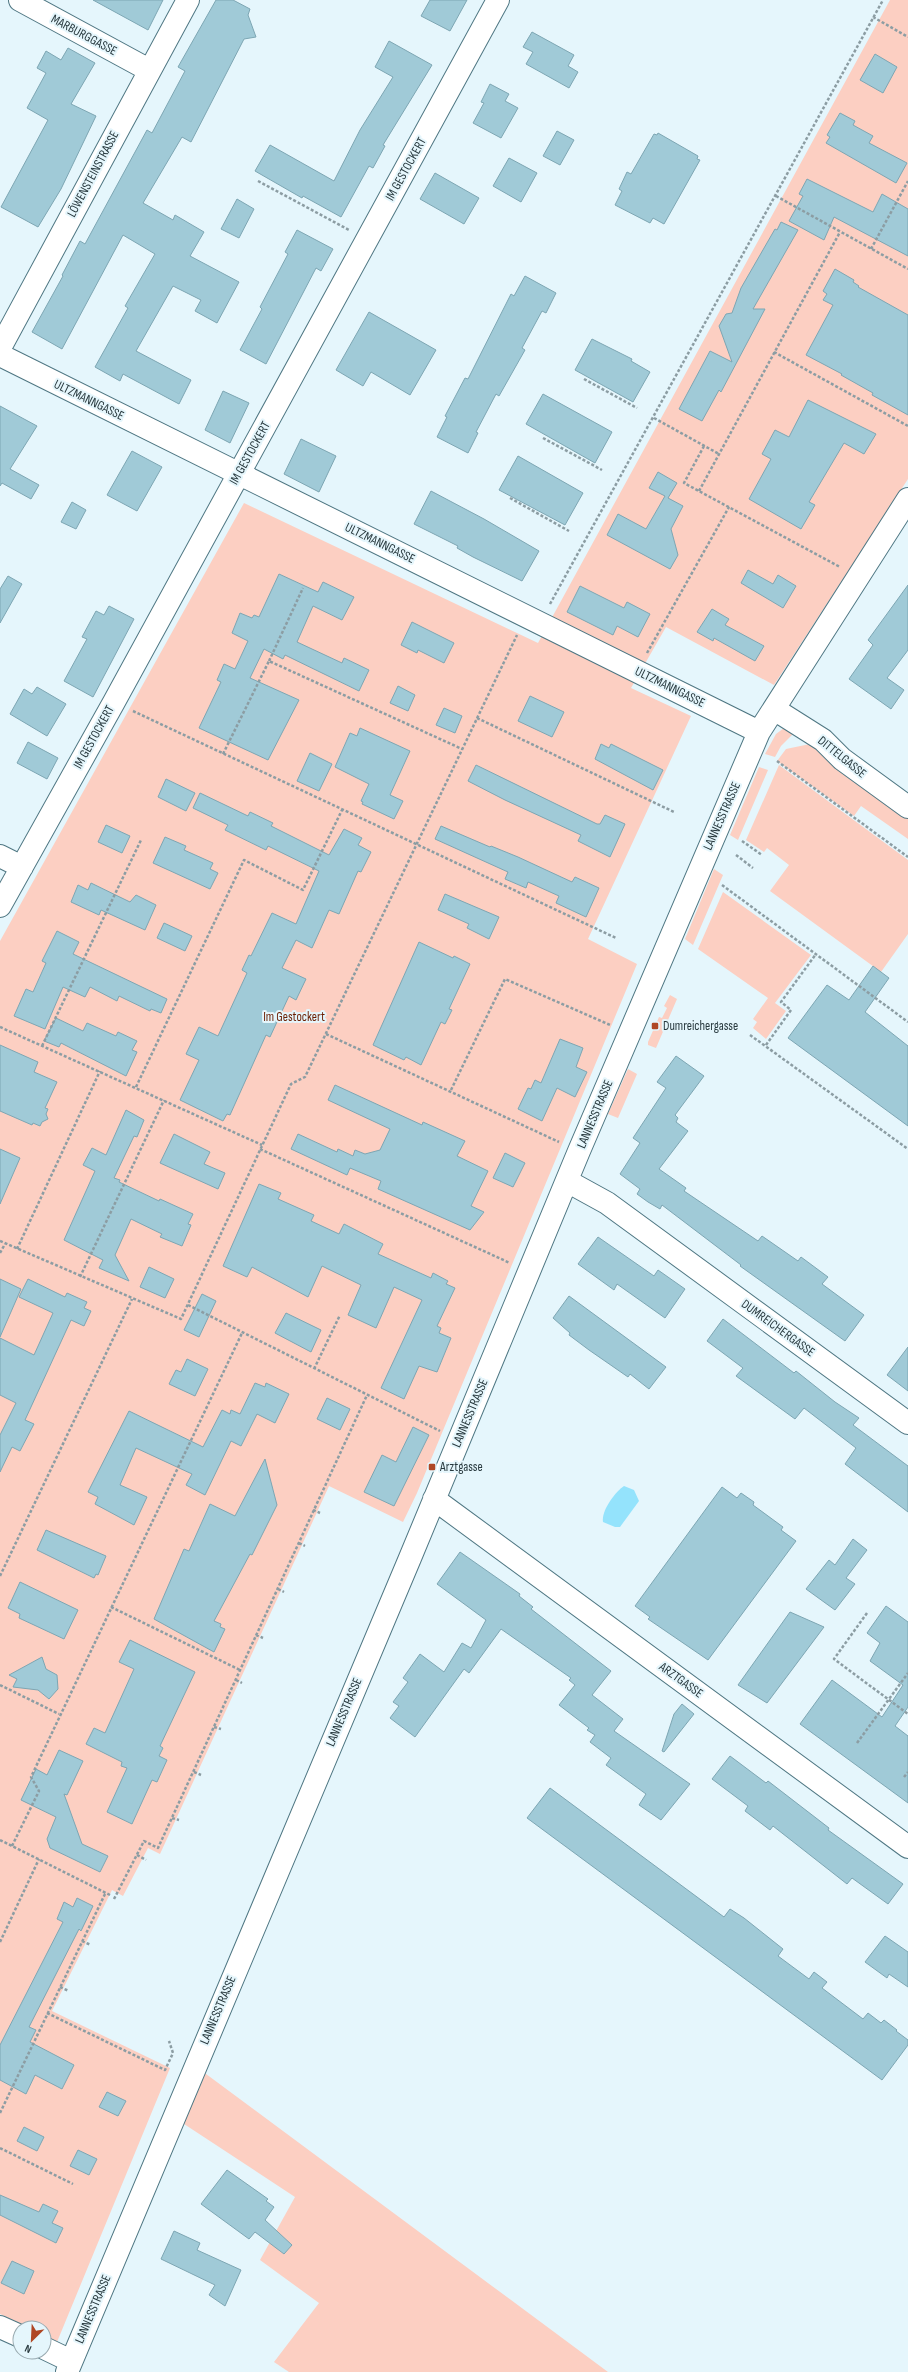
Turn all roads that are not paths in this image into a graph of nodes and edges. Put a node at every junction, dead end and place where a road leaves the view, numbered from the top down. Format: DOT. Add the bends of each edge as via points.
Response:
graph roads {
  1 [pos="20,0"];
  2 [pos="188,0"];
  3 [pos="498,0"];
  4 [pos="149,70"];
  5 [pos="0,348"];
  6 [pos="0,355"];
  7 [pos="239,474"];
  8 [pos="908,499"];
  9 [pos="774,709"];
  10 [pos="759,732"];
  11 [pos="908,807"];
  12 [pos="0,856"];
  13 [pos="22,867"];
  14 [pos="0,906"];
  15 [pos="567,1181"];
  16 [pos="908,1423"];
  17 [pos="434,1499"];
  18 [pos="908,1847"];
  19 [pos="0,2327"];
  20 [pos="12,2332"];
  21 [pos="52,2354"];
  22 [pos="69,2366"];
  1 -- 4 [label="street, MARBURGGASSE"];
  2 -- 4 [label="street, LÖWENSTEINSTRASSE"];
  3 -- 7 [label="street, IM GESTOCKERT"];
  4 -- 5 [label="street, LÖWENSTEINSTRASSE"];
  6 -- 7 [label="street, ULTZMANNGASSE"];
  7 -- 10 [label="street, ULTZMANNGASSE"];
  7 -- 13 [label="street, IM GESTOCKERT"];
  8 -- 9 [label="street, LANNESSTRASSE"];
  9 -- 10 [label="street, LANNESSTRASSE"];
  9 -- 11 [label="street, DITTELGASSE" via="823,740 842,759"];
  10 -- 15 [label="street, LANNESSTRASSE"];
  12 -- 13 [label="street"];
  13 -- 14 [label="street, IM GESTOCKERT"];
  15 -- 16 [label="street, DUMREICHERGASSE" via="607,1203"];
  15 -- 17 [label="street, LANNESSTRASSE"];
  17 -- 18 [label="street, ARZTGASSE"];
  17 -- 22 [label="street, LANNESSTRASSE"];
  19 -- 20 [label="street"];
  21 -- 22 [label="street"];
}
